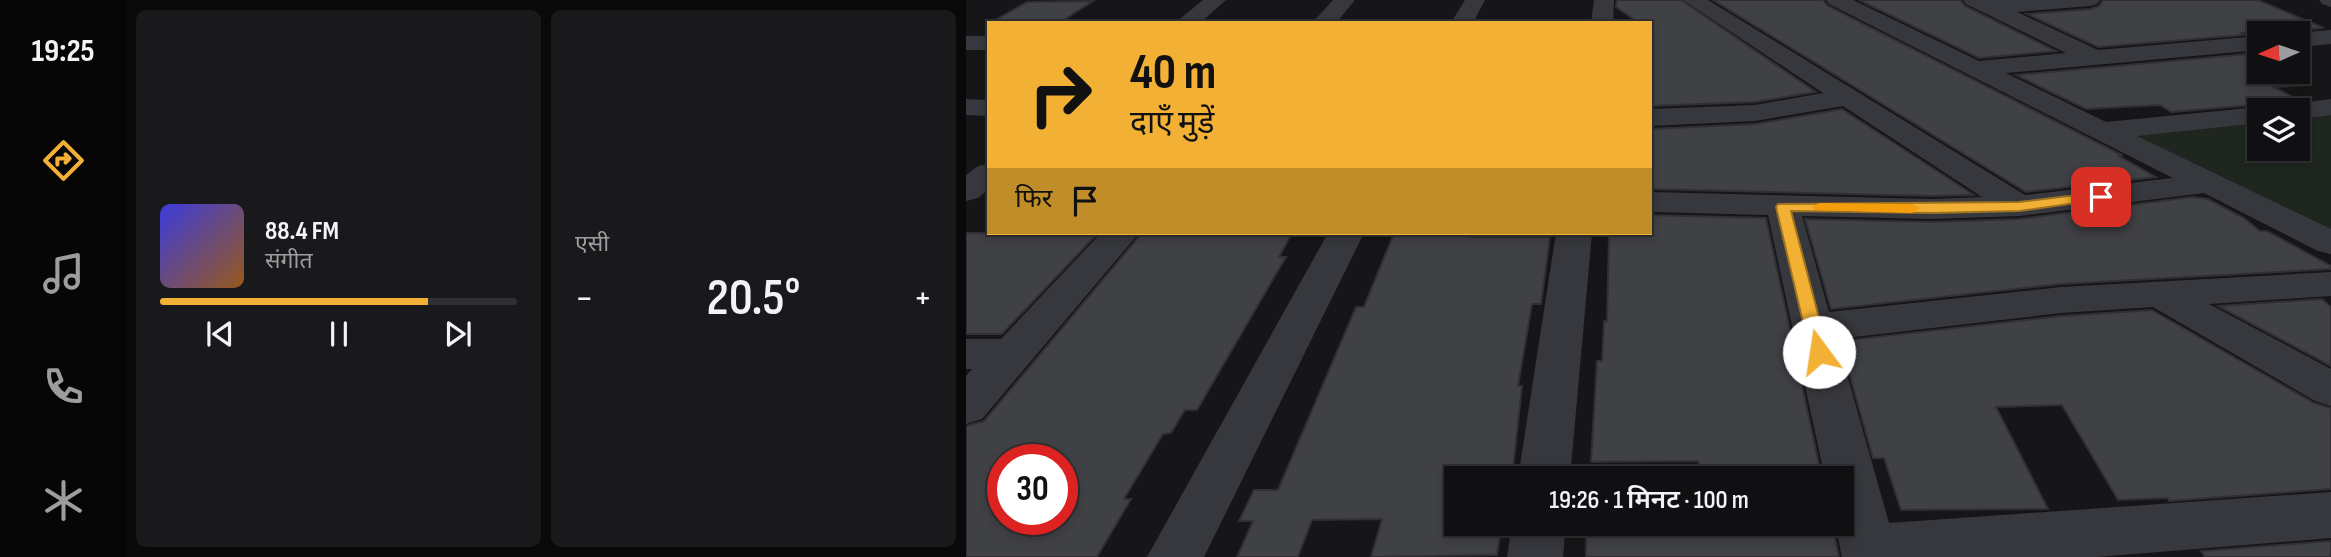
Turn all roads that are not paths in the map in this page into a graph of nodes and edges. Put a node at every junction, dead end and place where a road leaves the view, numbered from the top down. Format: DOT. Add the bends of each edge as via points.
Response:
graph roads {
  1 [pos="1216,0"];
  2 [pos="1345,0"];
  3 [pos="1475,0"];
  4 [pos="1693,0"];
  5 [pos="1836,0"];
  6 [pos="2090,0"];
  7 [pos="1983,4"];
  8 [pos="1189,21"];
  9 [pos="1325,21"];
  10 [pos="1463,21"];
  11 [pos="2331,37"];
  12 [pos="2310,39"];
  13 [pos="966,43"];
  14 [pos="987,43"];
  15 [pos="2247,44"];
  16 [pos="2091,56"];
  17 [pos="1972,69"];
  18 [pos="1844,98"];
  19 [pos="966,107"];
  20 [pos="2331,107"];
  21 [pos="987,108"];
  22 [pos="2310,110"];
  23 [pos="2247,116"];
  24 [pos="1652,118"];
  25 [pos="2100,131"];
  26 [pos="987,175"];
  27 [pos="2208,183"];
  28 [pos="966,191"];
  29 [pos="966,200"];
  30 [pos="987,200"];
  31 [pos="1652,202"];
  32 [pos="2019,206"];
  33 [pos="1783,207"];
  34 [pos="1119,235"];
  35 [pos="1345,235"];
  36 [pos="1574,235"];
  37 [pos="2331,243"];
  38 [pos="2331,284"];
  39 [pos="2159,295"];
  40 [pos="1812,328"];
  41 [pos="966,354"];
  42 [pos="1013,355"];
  43 [pos="2331,389"];
  44 [pos="966,406"];
  45 [pos="1545,466"];
  46 [pos="2331,515"];
  47 [pos="1537,536"];
  48 [pos="1869,554"];
  49 [pos="1175,557"];
  50 [pos="1535,557"];
  1 -- 8 [label="street"];
  2 -- 9 [label="street"];
  3 -- 10 [label="street"];
  4 -- 18 [label="street"];
  5 -- 17 [label="street"];
  6 -- 7 [label="street"];
  7 -- 16 [label="street"];
  11 -- 12 [label="street"];
  13 -- 14 [label="street"];
  15 -- 16 [label="street"];
  16 -- 17 [label="street"];
  17 -- 25 [label="street"];
  18 -- 24 [label="street" via="1755,113"];
  18 -- 32 [label="street"];
  19 -- 21 [label="street"];
  20 -- 22 [label="street"];
  23 -- 25 [label="street"];
  25 -- 27 [label="street"];
  26 -- 28 [label="street"];
  27 -- 32 [label="street"];
  27 -- 37 [label="street"];
  29 -- 30 [label="street"];
  31 -- 33 [label="street"];
  32 -- 33 [label="street"];
  33 -- 40 [label="street"];
  34 -- 42 [label="street"];
  35 -- 49 [label="street"];
  36 -- 45 [label="street"];
  38 -- 39 [label="street"];
  39 -- 40 [label="street" via="2061,300"];
  39 -- 43 [label="street"];
  40 -- 48 [label="street"];
  41 -- 42 [label="street"];
  42 -- 44 [label="street"];
  46 -- 48 [label="street"];
  47 -- 50 [label="street"];
}
